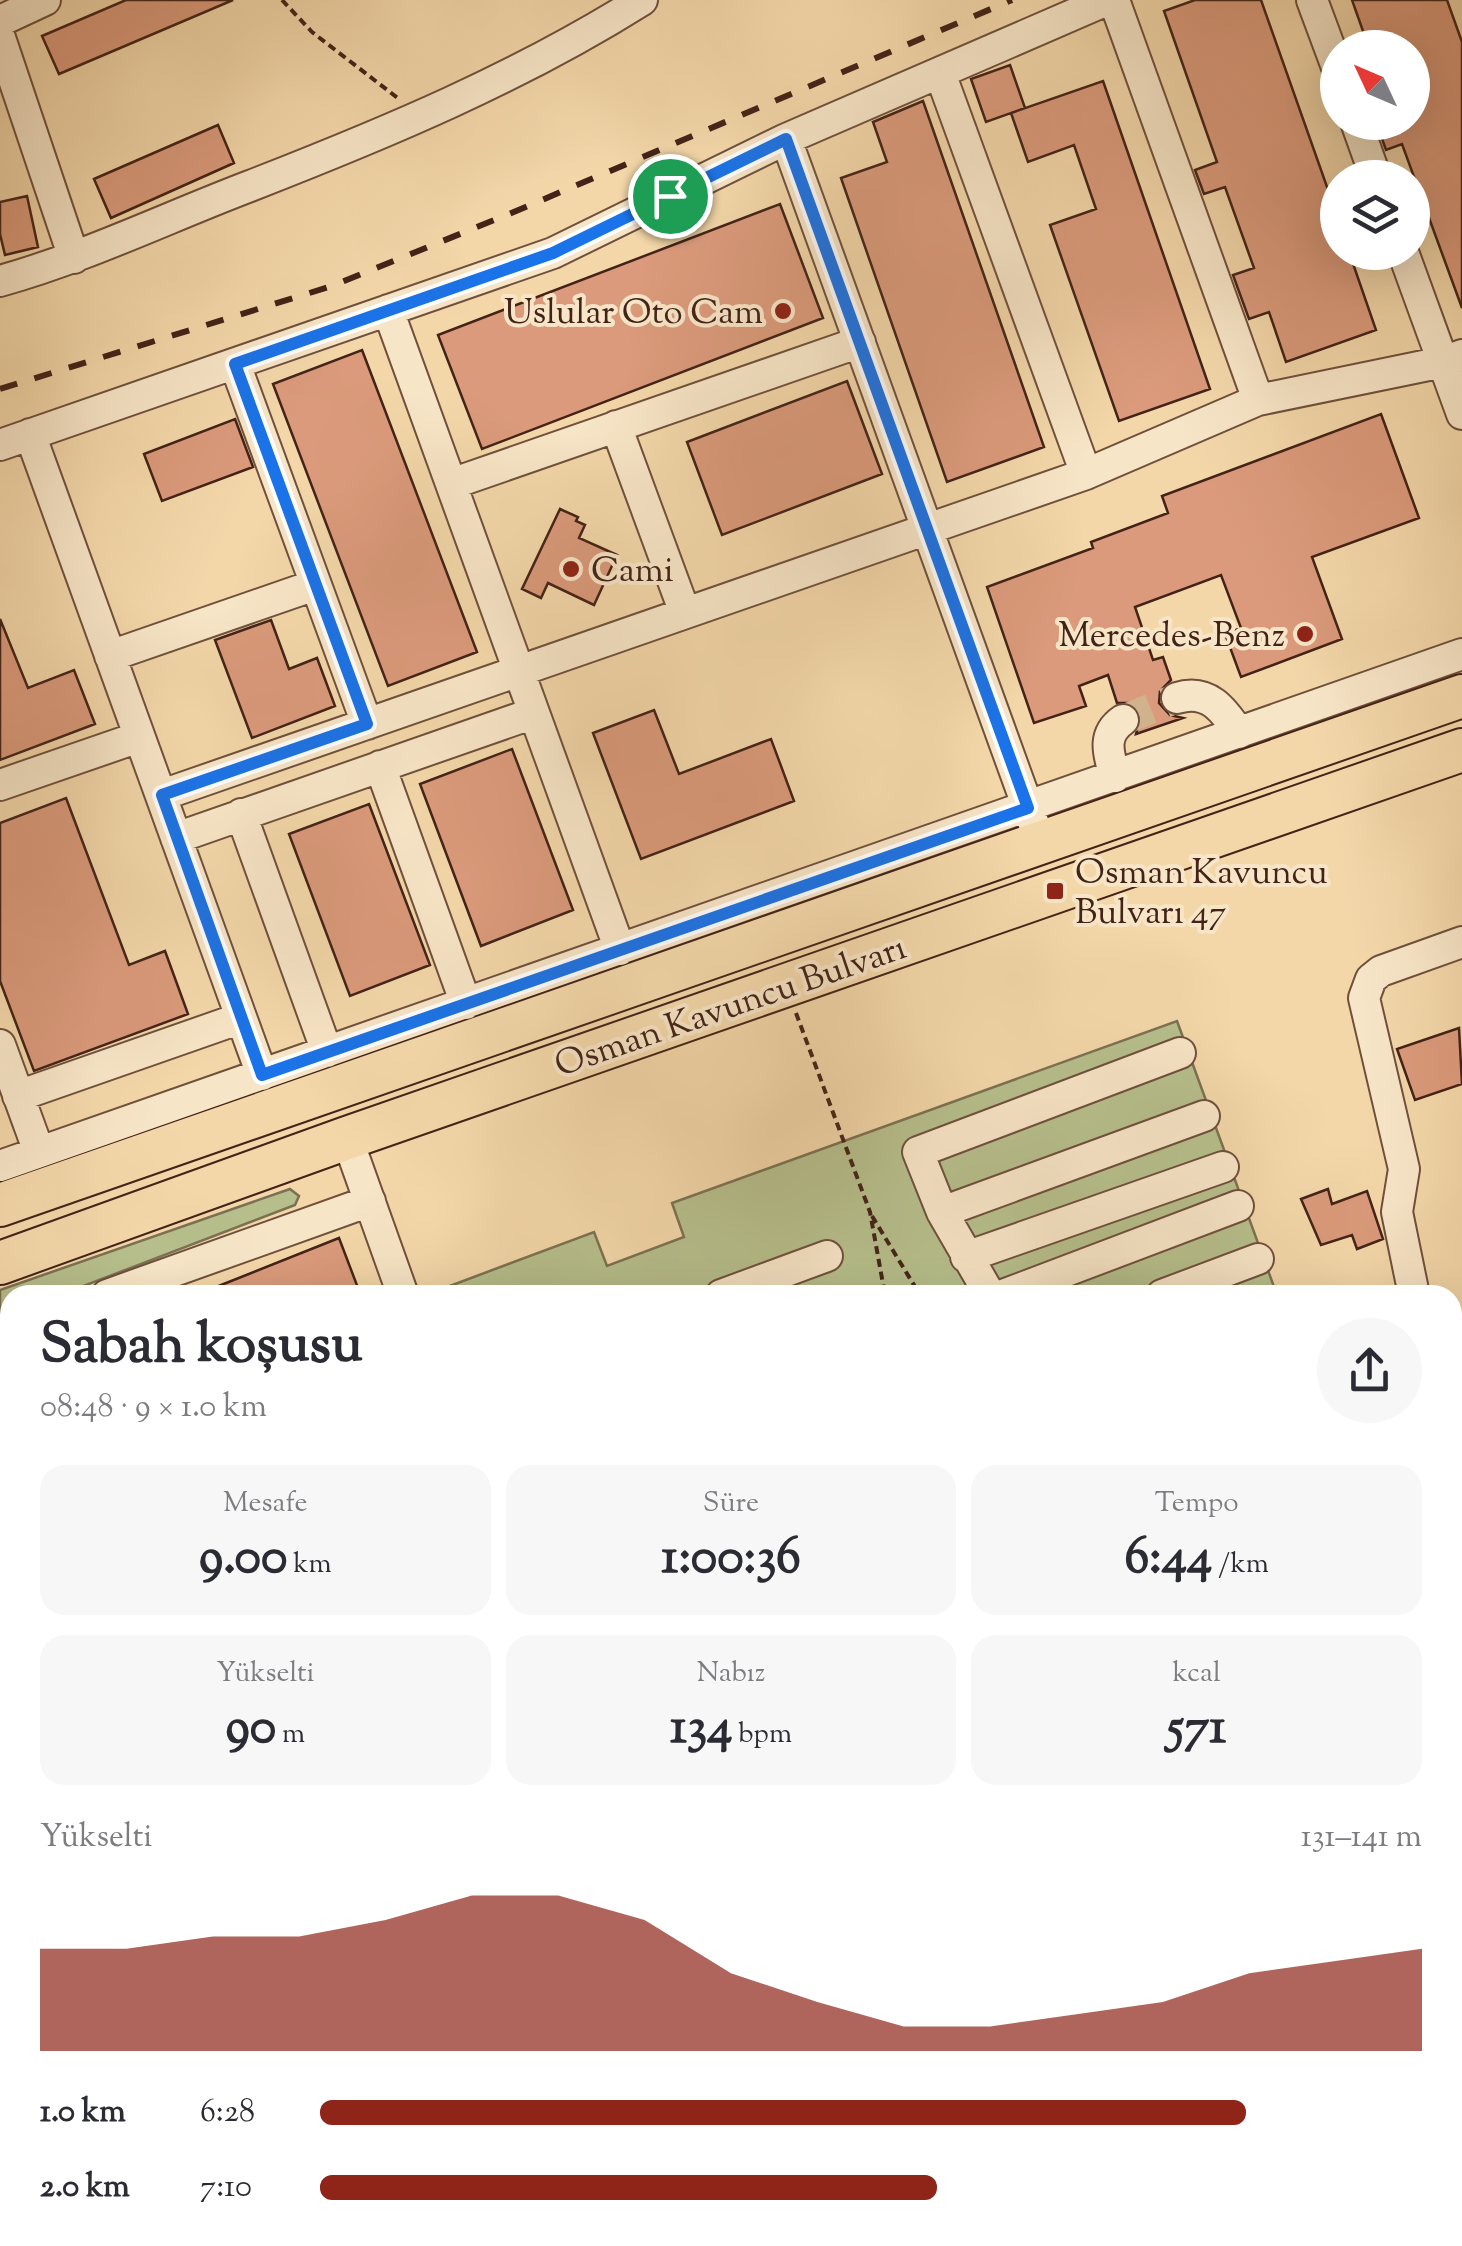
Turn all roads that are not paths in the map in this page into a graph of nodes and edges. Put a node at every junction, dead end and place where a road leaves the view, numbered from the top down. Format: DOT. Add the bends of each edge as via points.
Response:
graph roads {
  1 [pos="45,0"];
  2 [pos="642,0"];
  3 [pos="1111,0"];
  4 [pos="1312,0"];
  5 [pos="0,21"];
  6 [pos="1323,30"];
  7 [pos="0,38"];
  8 [pos="940,73"];
  9 [pos="786,139"];
  10 [pos="74,258"];
  11 [pos="1412,270"];
  12 [pos="0,282"];
  13 [pos="388,310"];
  14 [pos="860,342"];
  15 [pos="1452,358"];
  16 [pos="235,364"];
  17 [pos="1258,400"];
  18 [pos="1462,414"];
  19 [pos="616,426"];
  20 [pos="30,434"];
  21 [pos="0,445"];
  22 [pos="1086,474"];
  23 [pos="451,484"];
  24 [pos="929,528"];
  25 [pos="315,585"];
  26 [pos="685,613"];
  27 [pos="1462,654"];
  28 [pos="110,656"];
  29 [pos="520,670"];
  30 [pos="1462,696"];
  31 [pos="1177,698"];
  32 [pos="534,713"];
  33 [pos="1123,720"];
  34 [pos="367,724"];
  35 [pos="1240,734"];
  36 [pos="139,737"];
  37 [pos="1462,750"];
  38 [pos="380,766"];
  39 [pos="1115,778"];
  40 [pos="0,785"];
  41 [pos="162,795"];
  42 [pos="240,814"];
  43 [pos="1034,826"];
  44 [pos="176,838"];
  45 [pos="1462,942"];
  46 [pos="620,950"];
  47 [pos="466,1004"];
  48 [pos="241,1018"];
  49 [pos="0,1045"];
  50 [pos="327,1052"];
  51 [pos="1180,1053"];
  52 [pos="262,1075"];
  53 [pos="18,1096"];
  54 [pos="1204,1116"];
  55 [pos="348,1138"];
  56 [pos="39,1152"];
  57 [pos="0,1166"];
  58 [pos="1223,1167"];
  59 [pos="370,1200"];
  60 [pos="0,1205"];
  61 [pos="1238,1206"];
  62 [pos="942,1212"];
  63 [pos="827,1256"];
  64 [pos="966,1257"];
  65 [pos="1258,1258"];
  66 [pos="0,1264"];
  67 [pos="135,1285"];
  68 [pos="395,1285"];
  69 [pos="748,1285"];
  70 [pos="984,1285"];
  71 [pos="1029,1285"];
  72 [pos="1188,1285"];
  73 [pos="1412,1285"];
  1 -- 5 [label="street"];
  2 -- 10 [label="street" via="548,56 422,117"];
  3 -- 8 [label="street"];
  3 -- 17 [label="street"];
  4 -- 6 [label="street"];
  7 -- 10 [label="street"];
  8 -- 9 [label="street"];
  8 -- 22 [label="street"];
  9 -- 13 [label="street" via="553,253"];
  9 -- 14 [label="street"];
  10 -- 12 [label="street"];
  11 -- 15 [label="street"];
  13 -- 16 [label="street"];
  13 -- 23 [label="street"];
  14 -- 19 [label="street"];
  14 -- 24 [label="street"];
  15 -- 17 [label="street"];
  15 -- 18 [label="street"];
  16 -- 20 [label="street"];
  16 -- 25 [label="street"];
  17 -- 22 [label="street"];
  19 -- 23 [label="street"];
  19 -- 26 [label="street"];
  20 -- 21 [label="street"];
  20 -- 28 [label="street"];
  22 -- 24 [label="street"];
  23 -- 29 [label="street"];
  24 -- 26 [label="street"];
  24 -- 43 [label="street"];
  25 -- 28 [label="street"];
  25 -- 34 [label="street"];
  26 -- 29 [label="street"];
  27 -- 35 [label="street"];
  28 -- 36 [label="street"];
  29 -- 32 [label="street"];
  29 -- 34 [label="street"];
  30 -- 43 [label="highway, Osman Kavuncu Bulvarı"];
  31 -- 35 [label="street" via="1210,700"];
  32 -- 38 [label="street"];
  32 -- 46 [label="street"];
  33 -- 39 [label="street" via="1108,743"];
  34 -- 41 [label="street"];
  35 -- 39 [label="street"];
  36 -- 40 [label="street"];
  36 -- 41 [label="street"];
  37 -- 55 [label="highway, Osman Kavuncu Bulvarı"];
  38 -- 42 [label="street"];
  38 -- 47 [label="street"];
  39 -- 43 [label="street"];
  41 -- 44 [label="street"];
  42 -- 44 [label="street"];
  42 -- 50 [label="street"];
  43 -- 46 [label="street"];
  43 -- 60 [label="highway, Osman Kavuncu Bulvarı"];
  44 -- 48 [label="street"];
  45 -- 73 [label="street" via="1381,971 1364,998 1404,1169 1397,1212"];
  46 -- 47 [label="street"];
  47 -- 50 [label="street"];
  48 -- 52 [label="street"];
  48 -- 53 [label="street"];
  49 -- 53 [label="street"];
  50 -- 52 [label="street"];
  51 -- 62 [label="street" via="918,1152"];
  52 -- 56 [label="street"];
  53 -- 56 [label="street"];
  54 -- 62 [label="street"];
  55 -- 59 [label="street"];
  55 -- 66 [label="highway, Osman Kavuncu Bulvarı"];
  56 -- 57 [label="street"];
  58 -- 64 [label="street"];
  59 -- 67 [label="street"];
  59 -- 68 [label="street"];
  61 -- 71 [label="street"];
  62 -- 64 [label="street"];
  63 -- 69 [label="street"];
  64 -- 70 [label="street"];
  65 -- 72 [label="street"];
}
